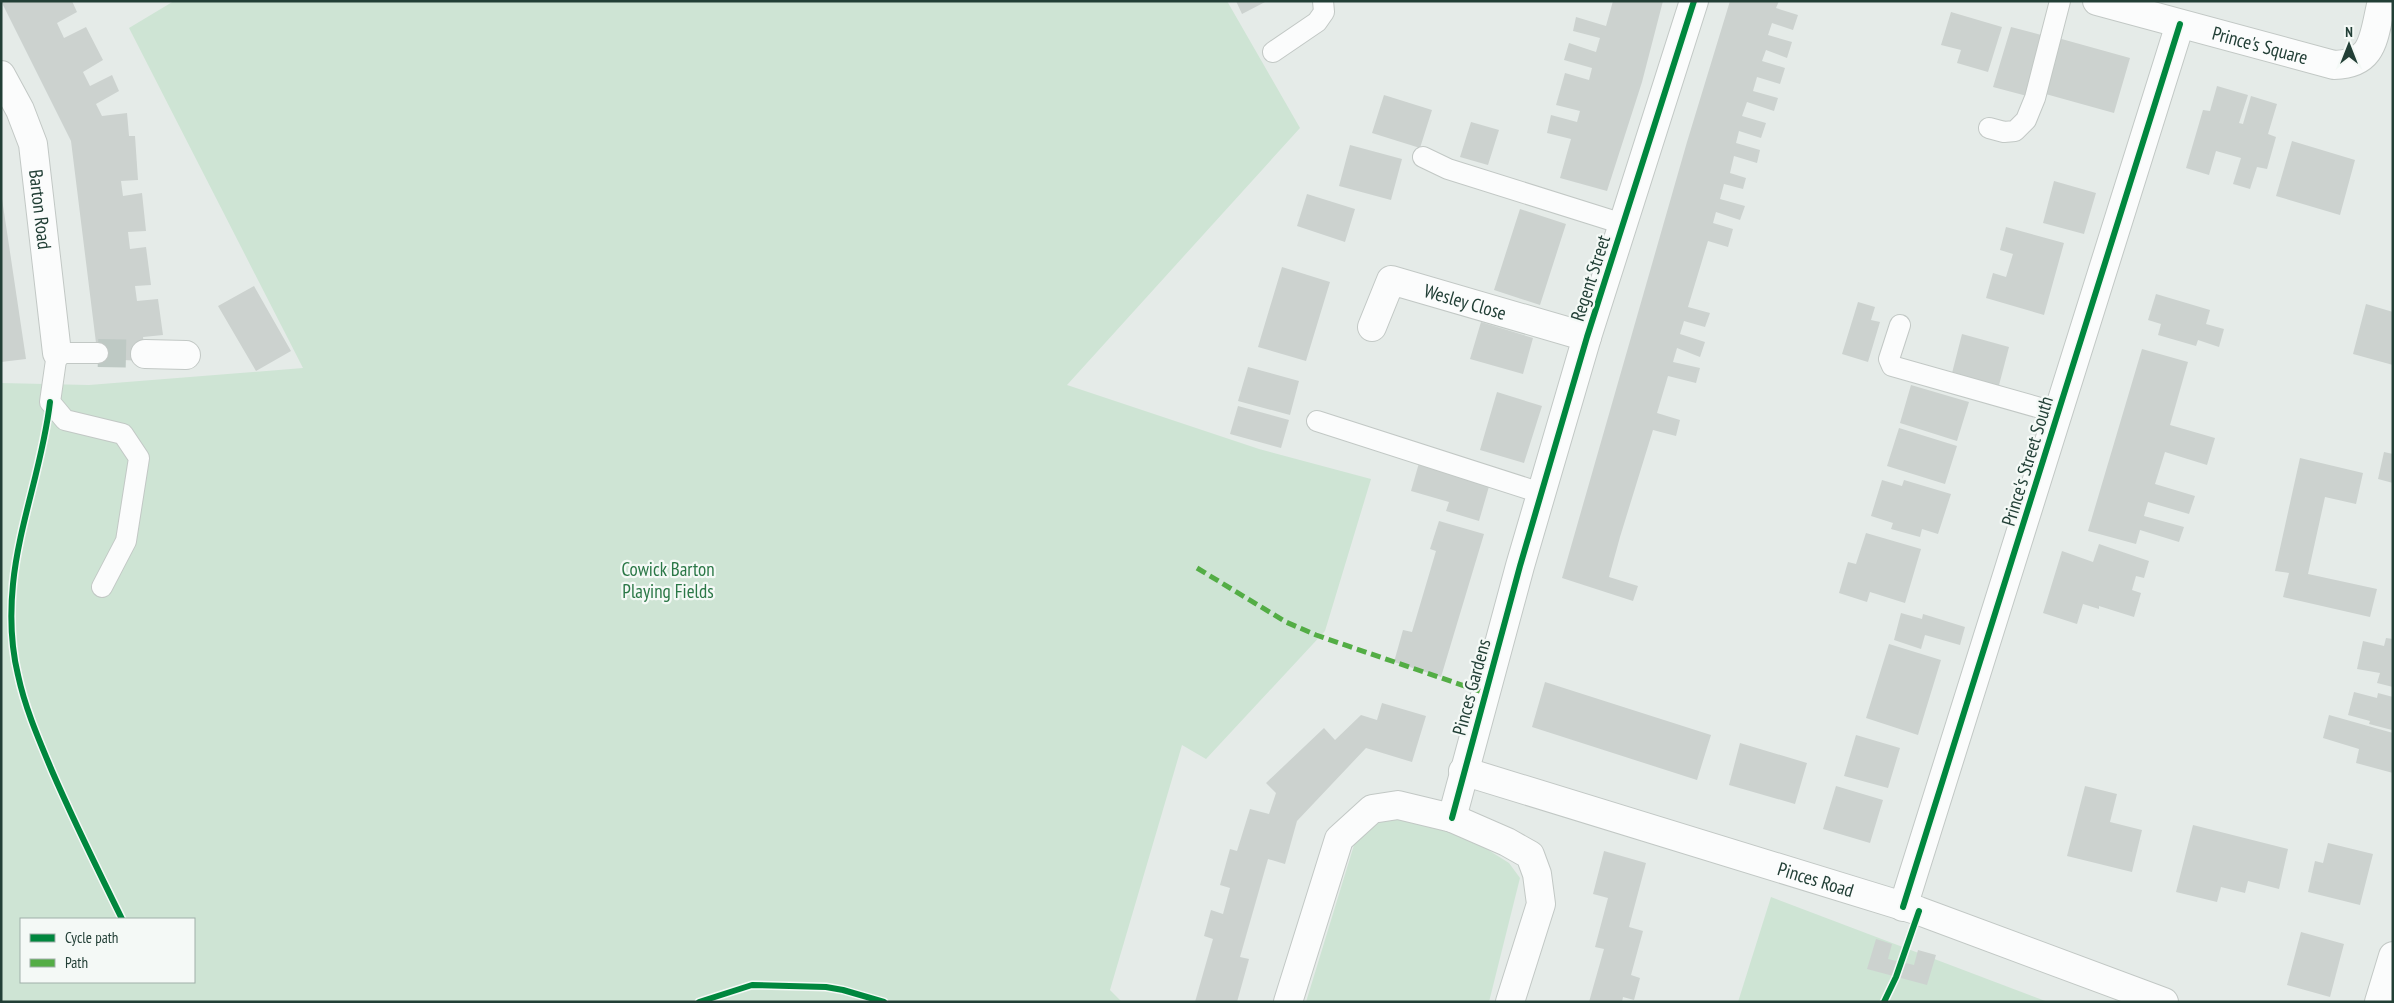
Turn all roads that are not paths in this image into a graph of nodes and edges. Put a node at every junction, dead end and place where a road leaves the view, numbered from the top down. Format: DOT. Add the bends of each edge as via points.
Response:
graph roads {
  1 [pos="1323,1"];
  2 [pos="1694,1"];
  3 [pos="2060,1"];
  4 [pos="2098,1"];
  5 [pos="2382,1"];
  6 [pos="2180,24"];
  7 [pos="1273,52"];
  8 [pos="1,74"];
  9 [pos="11,113"];
  10 [pos="1989,128"];
  11 [pos="1423,157"];
  12 [pos="1623,224"];
  13 [pos="1900,325"];
  14 [pos="1372,327"];
  15 [pos="1587,337"];
  16 [pos="57,353"];
  17 [pos="98,354"];
  18 [pos="145,354"];
  19 [pos="186,355"];
  20 [pos="2058,413"];
  21 [pos="1317,422"];
  22 [pos="1541,493"];
  23 [pos="1520,566"];
  24 [pos="102,587"];
  25 [pos="1463,772"];
  26 [pos="1452,818"];
  27 [pos="1903,907"];
  28 [pos="2393,956"];
  29 [pos="1288,1002"];
  30 [pos="1510,1002"];
  31 [pos="2164,1002"];
  32 [pos="2379,1002"];
  1 -- 7 [label="lane" via="1324,12 1317,22"];
  2 -- 12 [label="street, Regent Street"];
  3 -- 10 [label="lane" via="2035,98 2026,120 2015,131"];
  4 -- 6 [label="street, Prince's Square"];
  5 -- 6 [label="street, Prince's Square" via="2371,46 2363,58 2352,65 2334,65"];
  6 -- 20 [label="street, Prince's Street South"];
  8 -- 9 [label="street, Barton Road"];
  9 -- 16 [label="street, Barton Road" via="33,144"];
  11 -- 12 [label="lane" via="1448,169"];
  12 -- 15 [label="street, Regent Street"];
  13 -- 20 [label="lane" via="1889,359 1892,366"];
  14 -- 15 [label="street, Wesley Close" via="1391,280"];
  15 -- 22 [label="street, Regent Street"];
  16 -- 17 [label="lane"];
  16 -- 24 [label="lane" via="50,402 65,420 123,434 139,458 126,541"];
  18 -- 19 [label="street"];
  20 -- 27 [label="street, Prince's Street South"];
  21 -- 22 [label="lane"];
  22 -- 23 [label="street, Regent Street"];
  23 -- 25 [label="street, Pinces Gardens"];
  25 -- 26 [label="street, Pinces Gardens"];
  25 -- 27 [label="street, Pinces Road"];
  26 -- 29 [label="street" via="1398,805 1372,810 1339,839"];
  26 -- 30 [label="street" via="1530,855 1537,874 1541,904"];
  27 -- 31 [label="street, Pinces Road"];
  28 -- 32 [label="street"];
}
